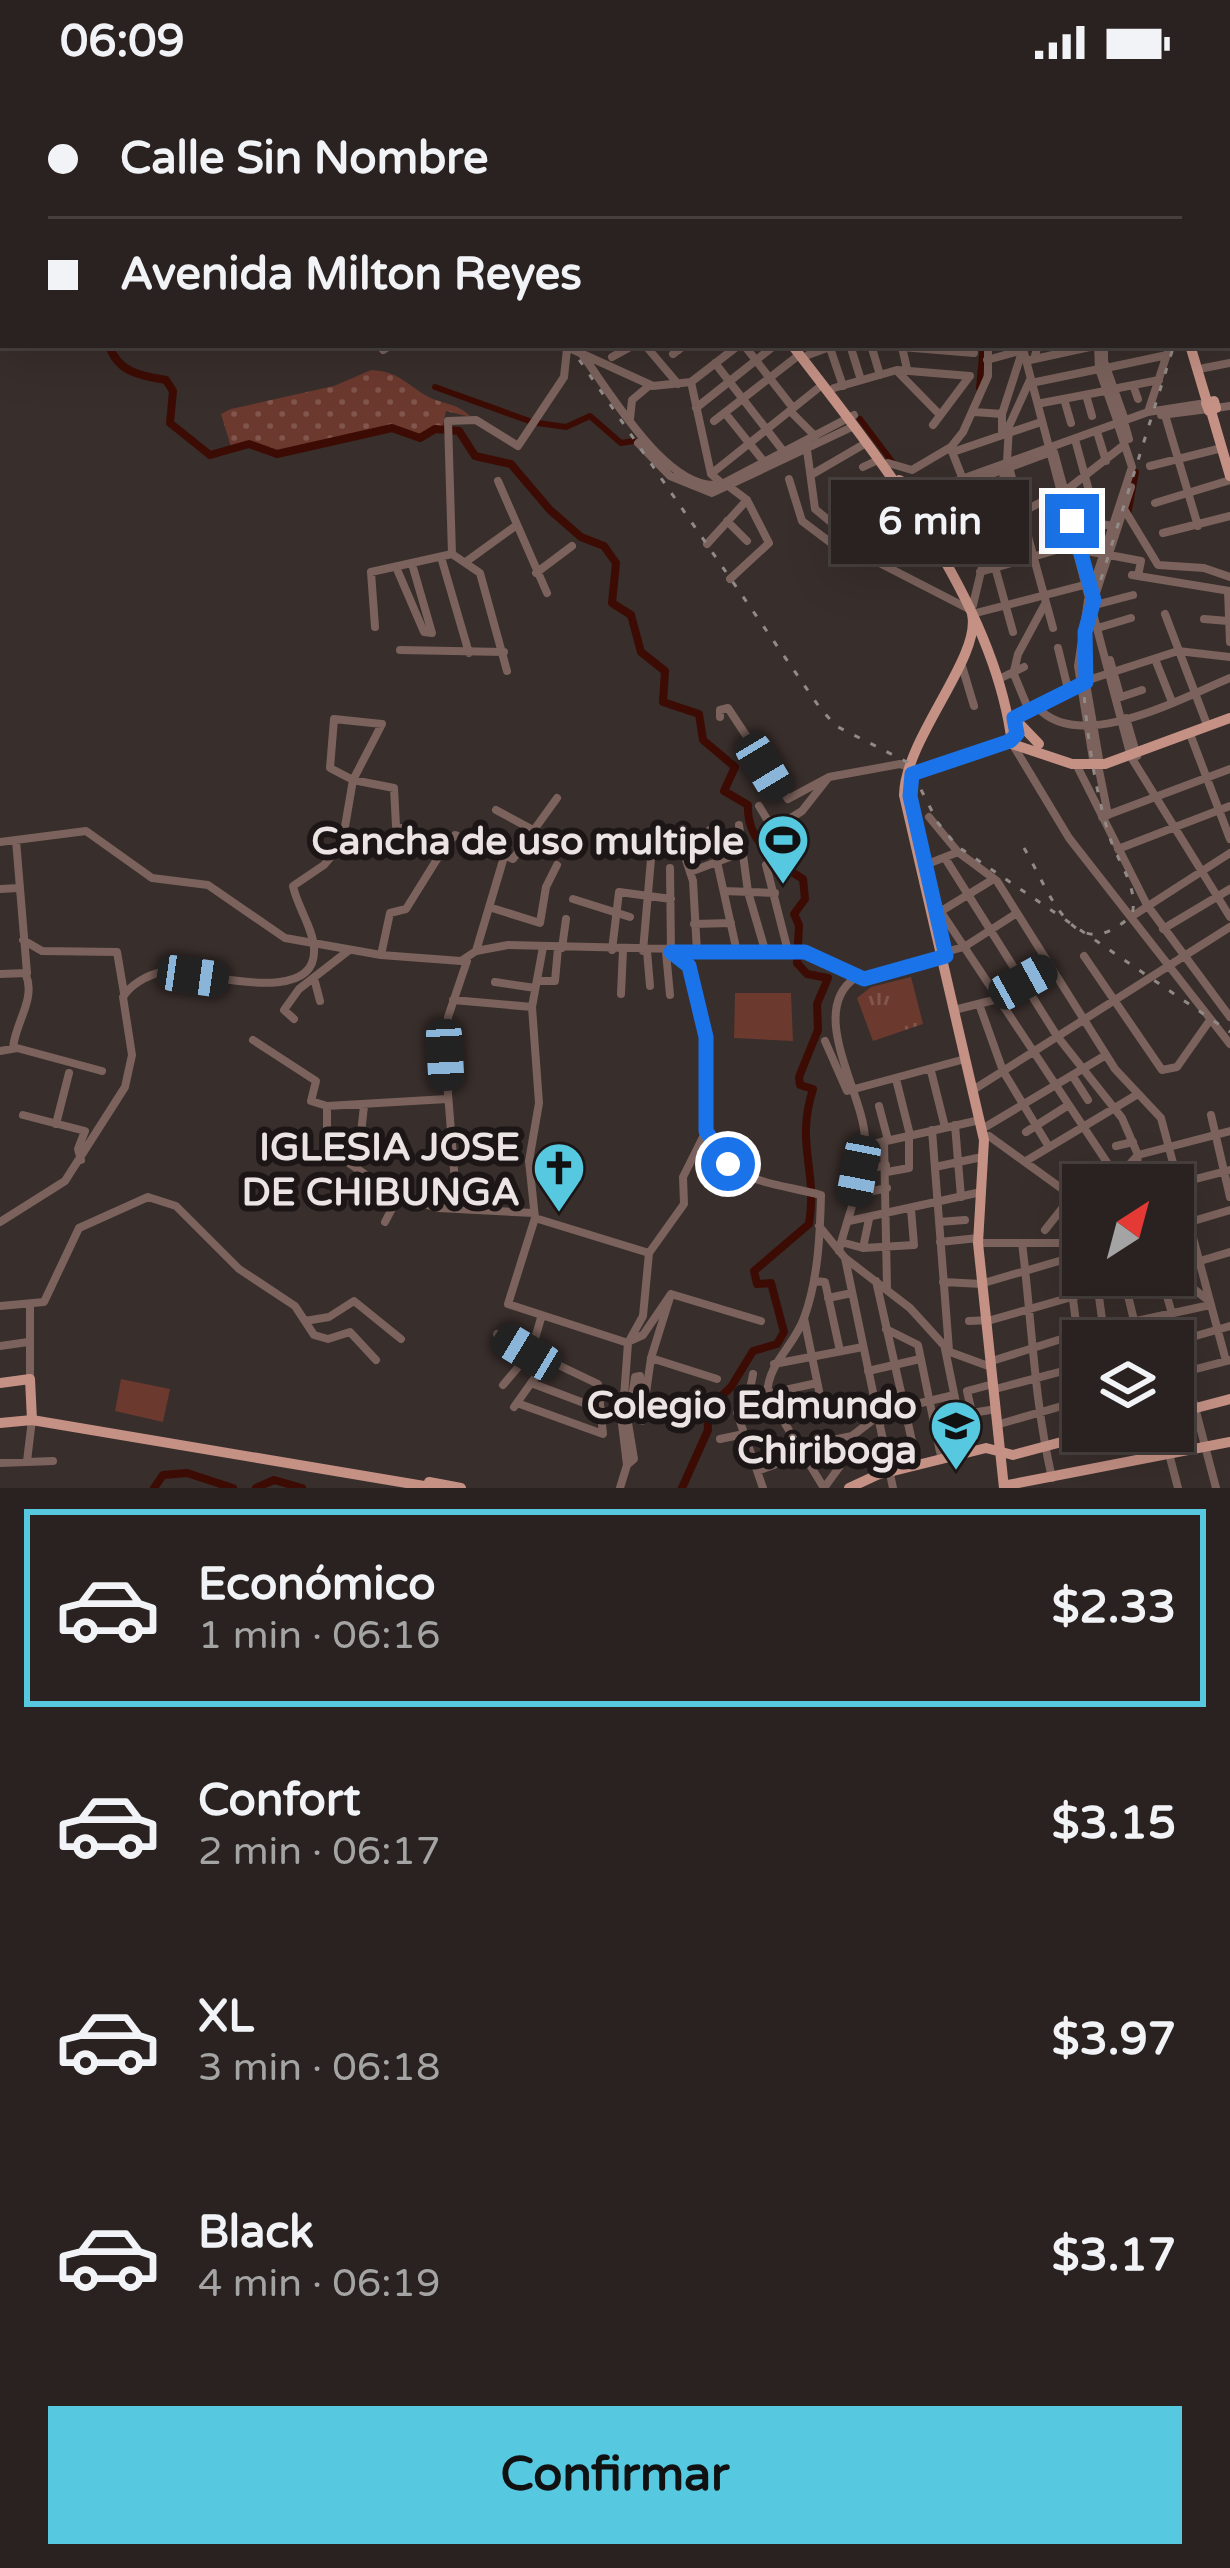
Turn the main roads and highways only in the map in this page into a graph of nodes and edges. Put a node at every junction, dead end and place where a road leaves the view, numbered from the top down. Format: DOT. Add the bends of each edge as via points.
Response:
graph roads {
  1 [pos="1195,348"];
  2 [pos="1195,348"];
  3 [pos="803,350"];
  4 [pos="1215,405"];
  5 [pos="852,420"];
  6 [pos="1226,446"];
  7 [pos="1230,460"];
  8 [pos="883,462"];
  9 [pos="1230,478"];
  10 [pos="899,480"];
  11 [pos="933,491"];
  12 [pos="909,501"];
  13 [pos="975,615"];
  14 [pos="990,656"];
  15 [pos="966,661"];
  16 [pos="1230,716"];
  17 [pos="1014,718"];
  18 [pos="1015,739"];
  19 [pos="1040,744"];
  20 [pos="1134,755"];
  21 [pos="1083,761"];
  22 [pos="910,770"];
  23 [pos="944,955"];
  24 [pos="976,1085"];
  25 [pos="985,1127"];
  26 [pos="980,1242"];
  27 [pos="0,1383"];
  28 [pos="996,1386"];
  29 [pos="1230,1399"];
  30 [pos="1194,1408"];
  31 [pos="32,1419"];
  32 [pos="0,1423"];
  33 [pos="1062,1440"];
  34 [pos="1230,1442"];
  35 [pos="1002,1448"];
  36 [pos="889,1469"];
  37 [pos="433,1486"];
  38 [pos="1007,1487"];
  39 [pos="461,1488"];
  40 [pos="836,1488"];
  41 [pos="849,1488"];
  1 -- 4 [label="main road"];
  2 -- 4 [label="main road"];
  3 -- 5 [label="main road"];
  4 -- 6 [label="main road"];
  5 -- 8 [label="main road"];
  5 -- 8 [label="main road"];
  6 -- 7 [label="main road"];
  6 -- 9 [label="main road"];
  8 -- 10 [label="main road"];
  8 -- 12 [label="main road"];
  10 -- 11 [label="main road"];
  10 -- 12 [label="main road"];
  12 -- 13 [label="main road"];
  12 -- 13 [label="main road"];
  13 -- 14 [label="main road"];
  13 -- 15 [label="main road"];
  13 -- 17 [label="main road" via="1014,672"];
  13 -- 22 [label="main road"];
  14 -- 15 [label="main road"];
  14 -- 18 [label="main road"];
  15 -- 22 [label="main road"];
  16 -- 20 [label="main road"];
  16 -- 20 [label="main road"];
  17 -- 18 [label="main road"];
  17 -- 19 [label="main road"];
  18 -- 19 [label="main road"];
  18 -- 21 [label="main road"];
  19 -- 21 [label="main road"];
  20 -- 21 [label="main road"];
  22 -- 23 [label="main road"];
  22 -- 23 [label="main road" via="904,795"];
  23 -- 24 [label="main road"];
  23 -- 24 [label="main road"];
  24 -- 25 [label="main road"];
  25 -- 26 [label="main road"];
  25 -- 26 [label="main road"];
  26 -- 28 [label="main road"];
  27 -- 31 [label="main road" via="30,1379"];
  28 -- 35 [label="main road"];
  28 -- 35 [label="main road"];
  29 -- 30 [label="main road"];
  31 -- 32 [label="main road"];
  31 -- 37 [label="main road"];
  33 -- 35 [label="main road" via="1021,1453"];
  34 -- 38 [label="main road"];
  35 -- 36 [label="main road"];
  35 -- 36 [label="main road" via="965,1447"];
  35 -- 38 [label="main road"];
  36 -- 40 [label="main road"];
  36 -- 41 [label="main road"];
  37 -- 39 [label="main road"];
}
